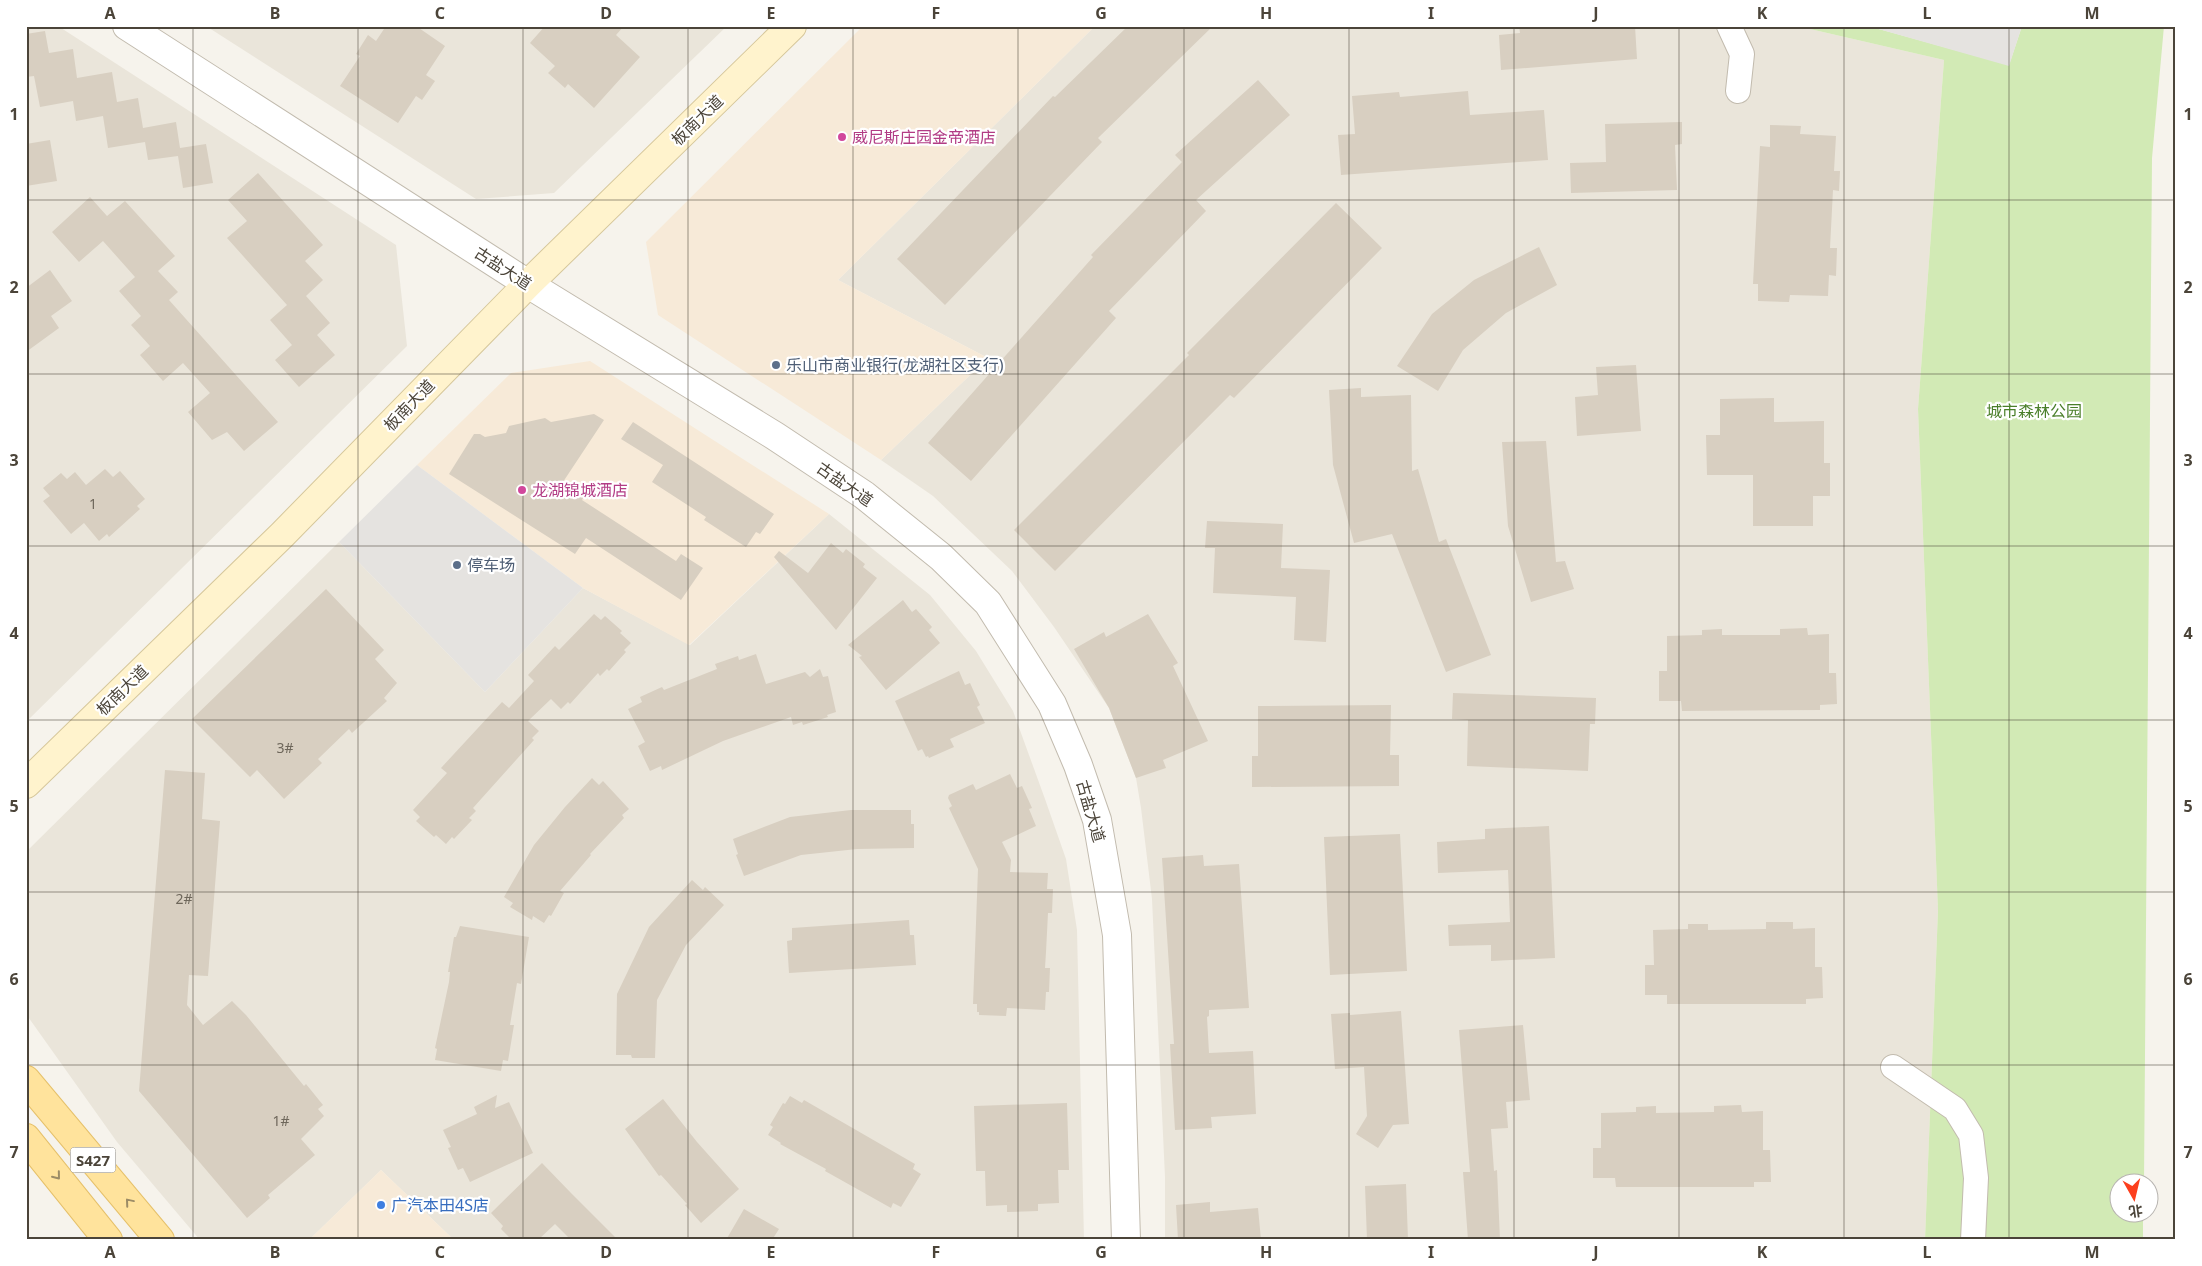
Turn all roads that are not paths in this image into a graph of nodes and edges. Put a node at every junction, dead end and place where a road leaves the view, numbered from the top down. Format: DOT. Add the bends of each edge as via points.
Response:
graph roads {
  1 [pos="127,26"];
  2 [pos="792,26"];
  3 [pos="1729,26"];
  4 [pos="1738,91"];
  5 [pos="528,284"];
  6 [pos="26,784"];
  7 [pos="1892,1067"];
  8 [pos="26,1080"];
  9 [pos="26,1138"];
  10 [pos="108,1240"];
  11 [pos="160,1240"];
  12 [pos="1126,1240"];
  13 [pos="1973,1240"];
  1 -- 5 [label="street, 古盐大道"];
  2 -- 5 [label="main road, 板南大道"];
  3 -- 4 [label="street" via="1742,54"];
  5 -- 6 [label="main road, 板南大道" via="282,534"];
  5 -- 12 [label="street, 古盐大道" via="775,436 864,495 942,557 988,603 1019,651 1052,704 1097,820 1117,935"];
  7 -- 13 [label="street" via="1955,1109 1971,1135 1976,1178"];
  11 -- 8 [label="main road, S427, one-way"];
  9 -- 10 [label="main road, S427, one-way"];
}
